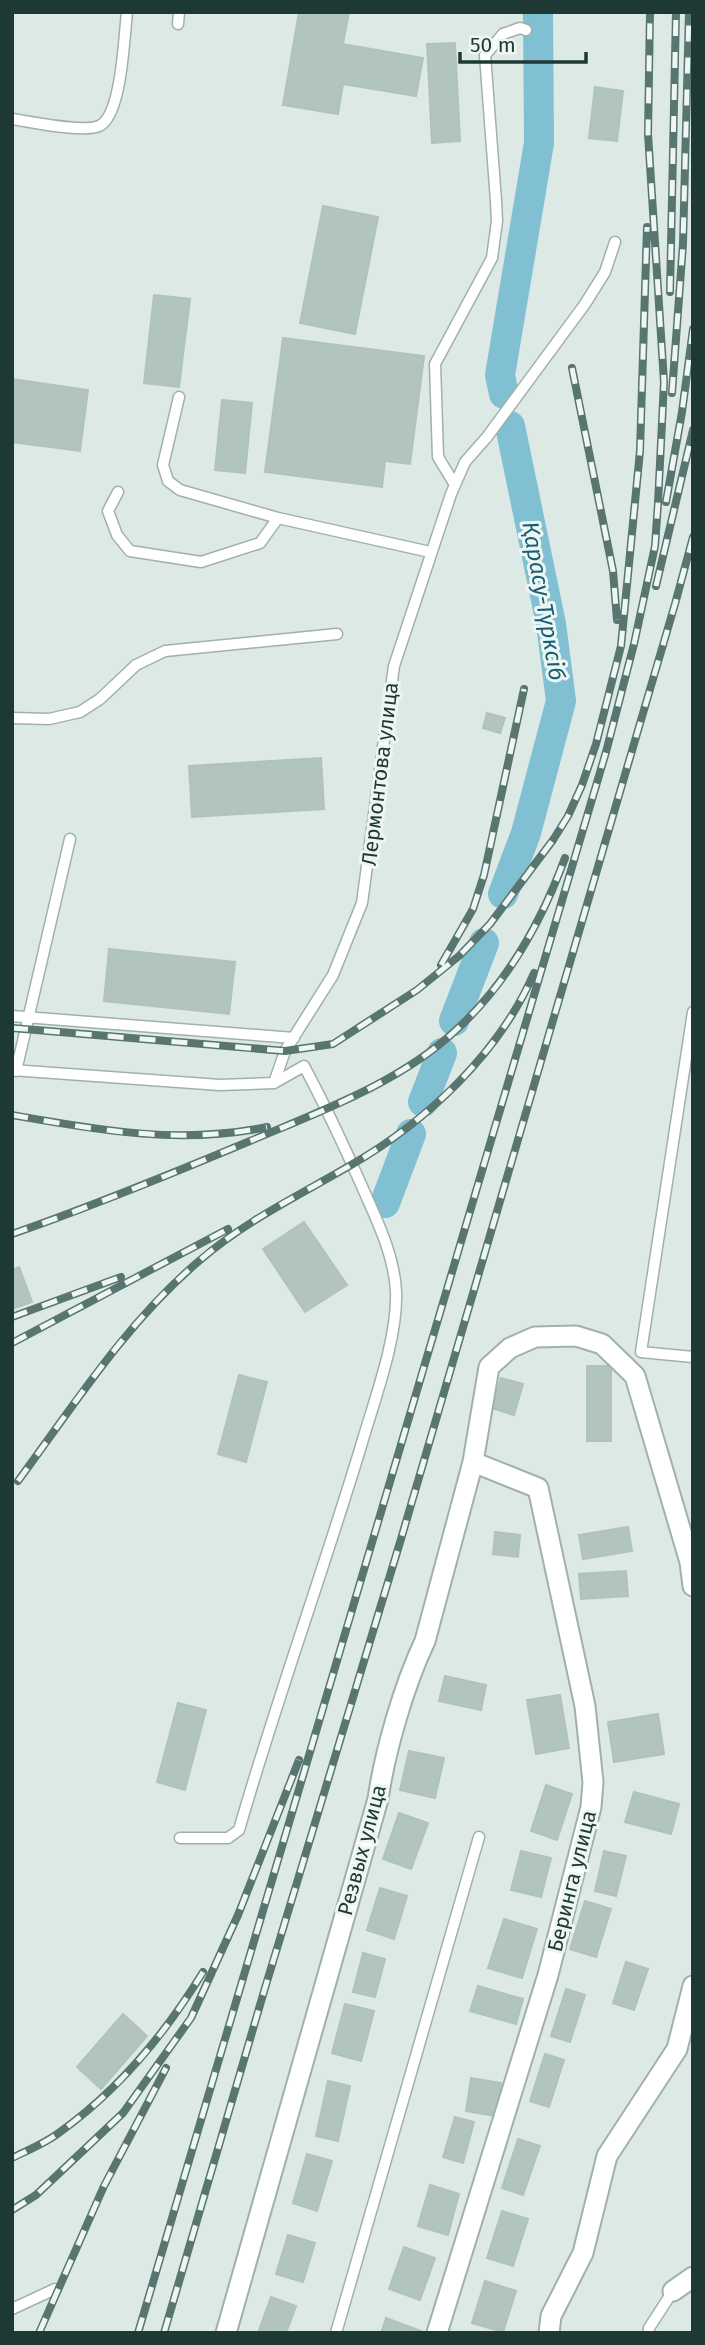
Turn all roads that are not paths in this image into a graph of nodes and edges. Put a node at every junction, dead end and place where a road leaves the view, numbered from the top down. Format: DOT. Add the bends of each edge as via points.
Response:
graph roads {
  1 [pos="127,12"];
  2 [pos="179,12"];
  3 [pos="177,24"];
  4 [pos="526,30"];
  5 [pos="12,120"];
  6 [pos="615,242"];
  7 [pos="179,397"];
  8 [pos="455,485"];
  9 [pos="118,492"];
  10 [pos="278,518"];
  11 [pos="430,552"];
  12 [pos="337,634"];
  13 [pos="12,718"];
  14 [pos="70,839"];
  15 [pos="693,1012"];
  16 [pos="12,1016"];
  17 [pos="28,1018"];
  18 [pos="294,1038"];
  19 [pos="14,1070"];
  20 [pos="274,1083"];
  21 [pos="693,1357"];
  22 [pos="474,1462"];
  23 [pos="693,1586"];
  24 [pos="479,1837"];
  25 [pos="180,1838"];
  26 [pos="693,1986"];
  27 [pos="685,2052"];
  28 [pos="693,2277"];
  29 [pos="55,2289"];
  30 [pos="673,2291"];
  31 [pos="12,2309"];
  32 [pos="226,2333"];
  33 [pos="336,2333"];
  34 [pos="437,2333"];
  35 [pos="549,2333"];
  36 [pos="649,2333"];
  1 -- 5 [label="lane" via="116,102 100,126"];
  2 -- 3 [label="lane"];
  4 -- 8 [label="lane" via="503,34 485,55 497,221 492,258 435,364 438,457"];
  6 -- 8 [label="lane, Лермонтова улица" via="605,272 585,304 465,462"];
  7 -- 10 [label="lane" via="163,465 168,481 180,490"];
  8 -- 11 [label="lane, Лермонтова улица"];
  9 -- 10 [label="lane" via="108,511 117,536 130,551 201,562 260,543"];
  10 -- 11 [label="lane"];
  11 -- 18 [label="lane, Лермонтова улица" via="394,666 362,903 333,975"];
  12 -- 13 [label="lane" via="165,652 136,665 80,712 49,719"];
  14 -- 17 [label="lane"];
  15 -- 21 [label="lane" via="641,1352"];
  16 -- 17 [label="lane"];
  17 -- 18 [label="lane"];
  17 -- 19 [label="lane"];
  18 -- 20 [label="lane, Лермонтова улица"];
  19 -- 20 [label="lane" via="220,1085"];
  20 -- 25 [label="lane" via="304,1066 386,1241 396,1291 395,1314 350,1482 239,1830 228,1838"];
  22 -- 23 [label="street, Резвых улица" via="489,1367 510,1348 535,1338 576,1336 602,1344 635,1376"];
  22 -- 32 [label="street, Резвых улица"];
  22 -- 34 [label="street, Беринга улица" via="538,1488 585,1706 593,1782 591,1807 548,1975"];
  24 -- 33 [label="lane"];
  26 -- 27 [label="street"];
  27 -- 35 [label="street" via="607,2156 583,2253 551,2316"];
  28 -- 30 [label="street"];
  29 -- 31 [label="lane"];
  30 -- 36 [label="lane"];
}
